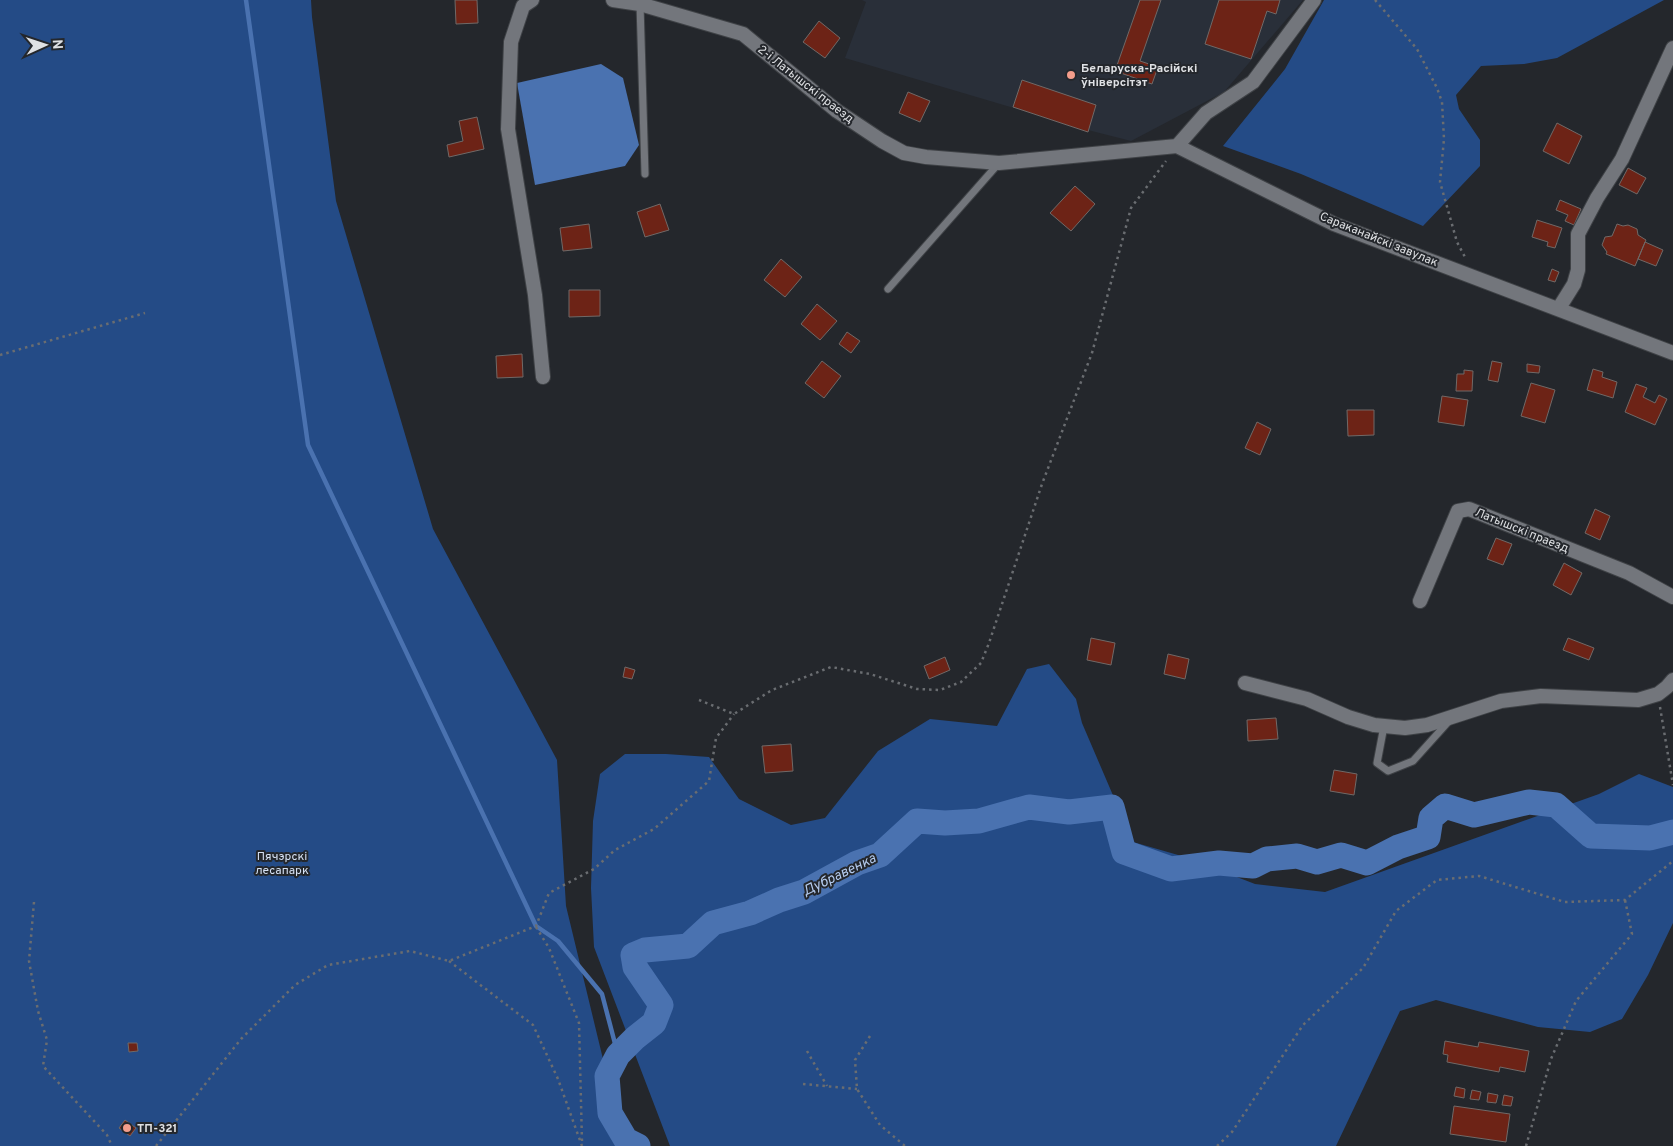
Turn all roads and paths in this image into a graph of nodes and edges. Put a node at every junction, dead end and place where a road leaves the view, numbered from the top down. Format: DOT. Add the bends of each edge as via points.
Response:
graph roads {
  1 [pos="613,0"];
  2 [pos="1314,0"];
  3 [pos="1375,0"];
  4 [pos="633,2"];
  5 [pos="527,3"];
  6 [pos="1673,48"];
  7 [pos="1177,146"];
  8 [pos="999,163"];
  9 [pos="645,174"];
  10 [pos="1474,276"];
  11 [pos="888,289"];
  12 [pos="1559,308"];
  13 [pos="145,313"];
  14 [pos="1673,353"];
  15 [pos="0,355"];
  16 [pos="543,377"];
  17 [pos="1673,597"];
  18 [pos="1420,601"];
  19 [pos="1673,680"];
  20 [pos="1245,683"];
  21 [pos="1658,694"];
  22 [pos="699,700"];
  23 [pos="734,714"];
  24 [pos="1453,716"];
  25 [pos="1384,726"];
  26 [pos="1673,785"];
  27 [pos="1673,861"];
  28 [pos="1625,900"];
  29 [pos="34,902"];
  30 [pos="536,926"];
  31 [pos="449,961"];
  32 [pos="870,1036"];
  33 [pos="807,1051"];
  34 [pos="803,1084"];
  35 [pos="827,1086"];
  36 [pos="857,1089"];
  37 [pos="112,1146"];
  38 [pos="156,1146"];
  39 [pos="582,1146"];
  40 [pos="905,1146"];
  41 [pos="1218,1146"];
  42 [pos="1526,1146"];
  1 -- 4 [label="street, 2-і Латышскі праезд"];
  2 -- 7 [label="street" via="1253,82 1206,113"];
  3 -- 10 [label="path" via="1417,49 1440,95 1444,139 1440,182 1457,242"];
  4 -- 8 [label="street, 2-і Латышскі праезд" via="743,34 837,111 904,153"];
  4 -- 9 [label="lane"];
  5 -- 16 [label="street" via="511,42 508,129 535,296"];
  6 -- 12 [label="street" via="1622,159 1578,234 1578,270 1574,284"];
  7 -- 8 [label="street, 2-і Латышскі праезд"];
  7 -- 10 [label="street, Сараканайскі завулак" via="1334,224"];
  7 -- 23 [label="path" via="1131,208 1092,353 1042,484 981,663 961,682 940,690 916,689 870,674 830,667 772,690"];
  8 -- 11 [label="lane"];
  10 -- 12 [label="street, Сараканайскі завулак"];
  12 -- 14 [label="street, Сараканайскі завулак"];
  13 -- 15 [label="path"];
  17 -- 18 [label="street, Латышскі праезд" via="1629,573 1469,509 1458,511"];
  19 -- 21 [label="street"];
  20 -- 25 [label="street" via="1307,699 1348,717"];
  21 -- 24 [label="street" via="1638,700 1541,696 1501,701"];
  21 -- 26 [label="path"];
  22 -- 23 [label="path"];
  23 -- 30 [label="path" via="716,738 709,781 654,829 616,850 594,869 549,893"];
  24 -- 25 [label="street" via="1427,725"];
  24 -- 25 [label="lane" via="1413,761 1388,771 1377,763"];
  27 -- 28 [label="path"];
  28 -- 41 [label="path" via="1565,902 1479,876 1437,880 1396,911 1363,968 1303,1025 1232,1132"];
  28 -- 42 [label="path" via="1632,934 1576,1001 1551,1059"];
  29 -- 37 [label="path" via="29,961 47,1040 43,1066 107,1135"];
  30 -- 31 [label="path"];
  30 -- 39 [label="path" via="549,948 579,1023"];
  31 -- 38 [label="path" via="410,951 328,965 295,985 241,1039"];
  31 -- 39 [label="path" via="533,1024 558,1079"];
  32 -- 36 [label="path" via="855,1060"];
  33 -- 35 [label="path"];
  34 -- 35 [label="path"];
  35 -- 36 [label="path"];
  36 -- 40 [label="path" via="880,1125"];
}
